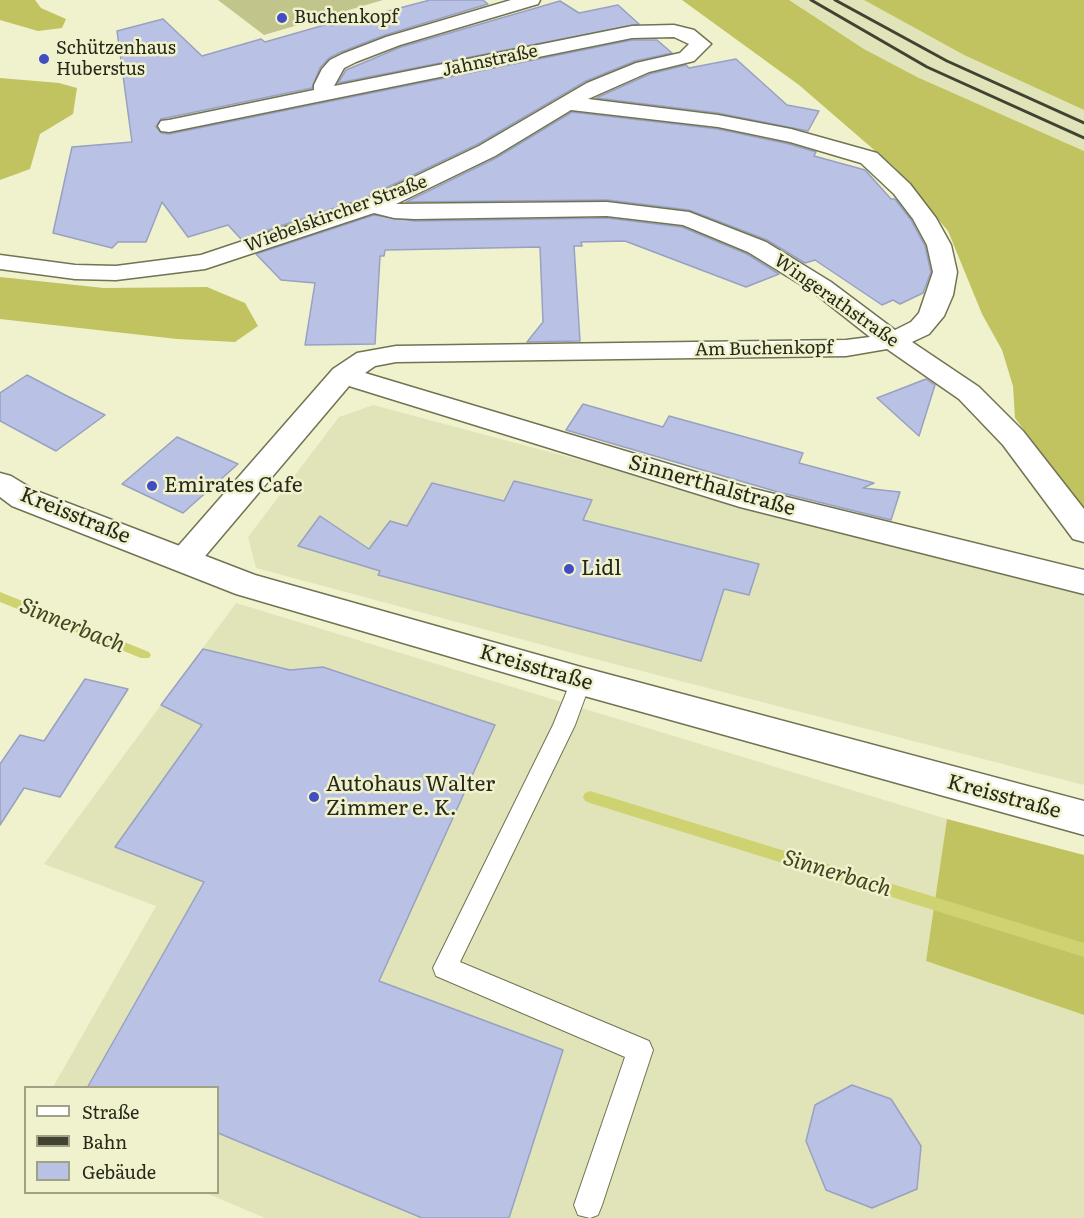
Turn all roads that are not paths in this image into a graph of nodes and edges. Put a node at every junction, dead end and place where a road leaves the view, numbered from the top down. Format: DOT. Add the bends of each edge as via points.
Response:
graph roads {
  1 [pos="531,0"];
  2 [pos="656,30"];
  3 [pos="325,94"];
  4 [pos="567,103"];
  5 [pos="169,126"];
  6 [pos="374,205"];
  7 [pos="0,262"];
  8 [pos="891,340"];
  9 [pos="343,375"];
  10 [pos="0,483"];
  11 [pos="1084,531"];
  12 [pos="184,560"];
  13 [pos="1084,582"];
  14 [pos="580,681"];
  15 [pos="1084,818"];
  16 [pos="588,1205"];
  1 -- 3 [label="street" via="349,58 329,73"];
  2 -- 3 [label="street, Jahnstraße" via="610,35"];
  2 -- 4 [label="street, Wiebelskircher Straße" via="687,34 701,44 687,57 617,76"];
  3 -- 5 [label="street, Jahnstraße"];
  4 -- 6 [label="street, Wiebelskircher Straße" via="459,166"];
  4 -- 8 [label="street, Am Buchenkopf" via="718,121 811,140 869,159 902,189 924,218 939,245 945,272 931,316 920,328"];
  6 -- 7 [label="street, Wiebelskircher Straße" via="205,262 163,269 75,272"];
  6 -- 8 [label="street, Wingerathstraße" via="415,212 607,209 689,219 788,264"];
  8 -- 9 [label="street, Am Buchenkopf" via="846,348 396,354 367,359"];
  8 -- 11 [label="street, Wingerathstraße" via="969,393 1013,438"];
  9 -- 12 [label="street, Am Buchenkopf"];
  9 -- 13 [label="street, Sinnerthalstraße" via="740,496"];
  10 -- 12 [label="street, Kreisstraße" via="23,498"];
  12 -- 14 [label="street, Kreisstraße" via="247,585"];
  14 -- 15 [label="street, Kreisstraße"];
  14 -- 16 [label="lane" via="564,725 445,968 640,1050"];
}
